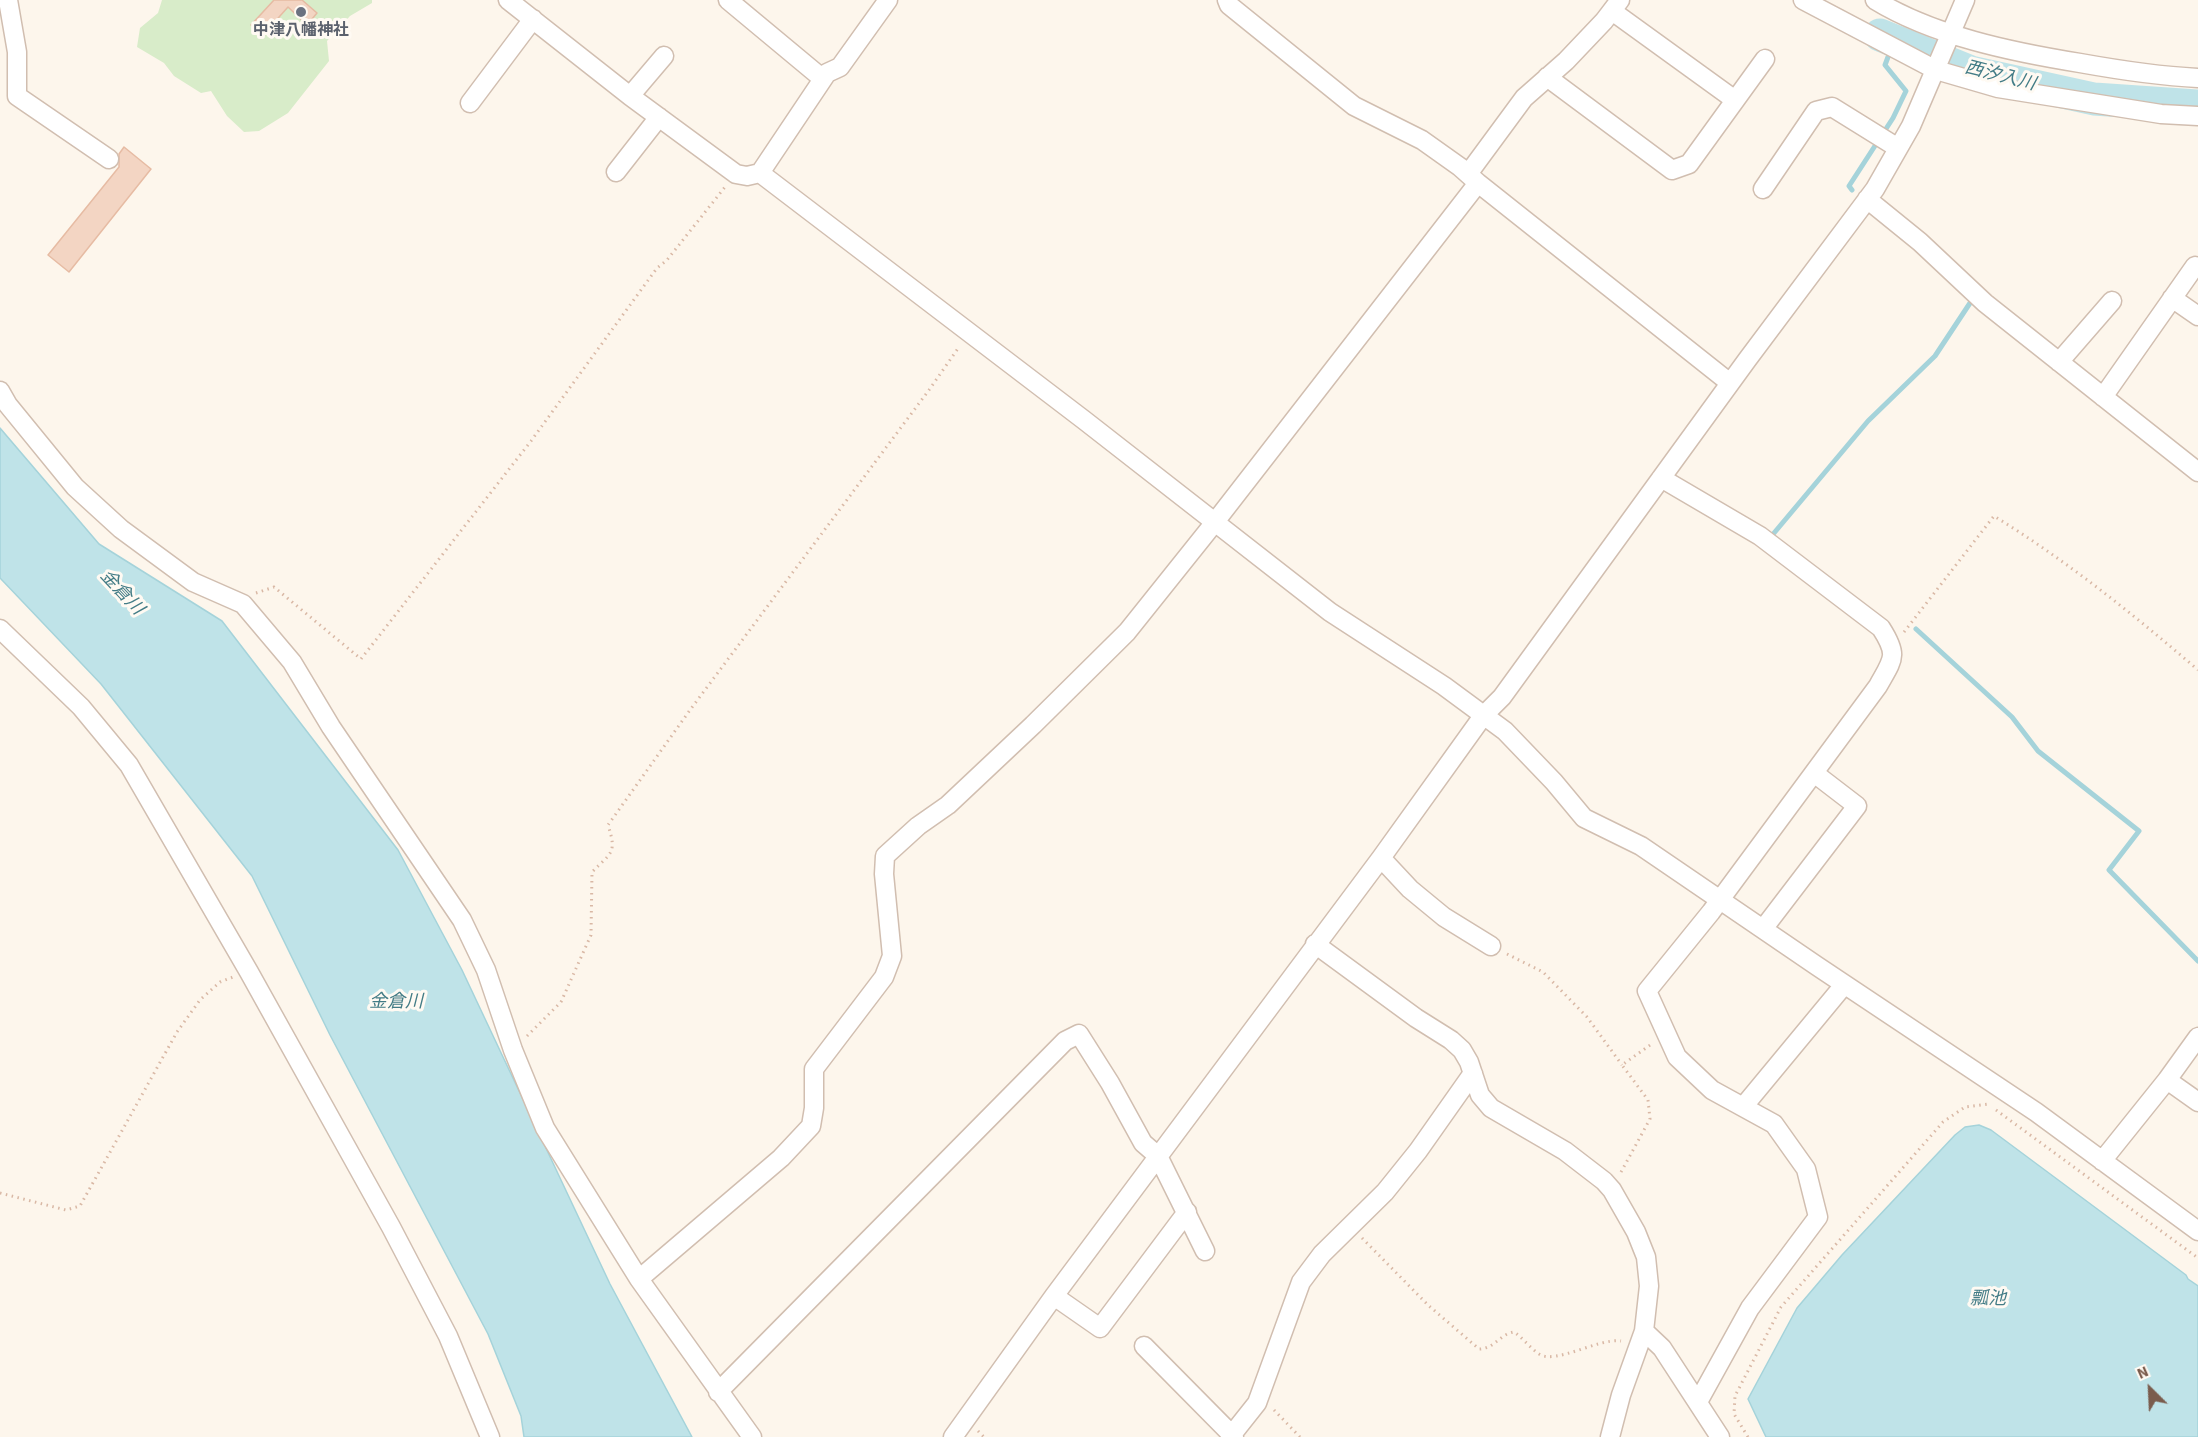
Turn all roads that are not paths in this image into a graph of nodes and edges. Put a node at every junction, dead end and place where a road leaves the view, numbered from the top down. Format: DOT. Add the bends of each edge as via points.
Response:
graph roads {
  1 [pos="8,0"];
  2 [pos="508,0"];
  3 [pos="728,0"];
  4 [pos="888,0"];
  5 [pos="1227,0"];
  6 [pos="1803,0"];
  7 [pos="1875,0"];
  8 [pos="1965,0"];
  9 [pos="1616,5"];
  10 [pos="533,19"];
  11 [pos="1951,36"];
  12 [pos="664,56"];
  13 [pos="1765,58"];
  14 [pos="1936,70"];
  15 [pos="1547,77"];
  16 [pos="2198,78"];
  17 [pos="823,79"];
  18 [pos="630,96"];
  19 [pos="1735,100"];
  20 [pos="470,104"];
  21 [pos="2198,116"];
  22 [pos="659,117"];
  23 [pos="1887,142"];
  24 [pos="103,155"];
  25 [pos="616,172"];
  26 [pos="760,172"];
  27 [pos="1473,179"];
  28 [pos="1763,189"];
  29 [pos="1867,199"];
  30 [pos="2195,266"];
  31 [pos="2172,298"];
  32 [pos="2112,302"];
  33 [pos="2198,316"];
  34 [pos="2059,362"];
  35 [pos="1730,383"];
  36 [pos="0,391"];
  37 [pos="2103,397"];
  38 [pos="2198,472"];
  39 [pos="1661,478"];
  40 [pos="1215,522"];
  41 [pos="0,629"];
  42 [pos="1483,716"];
  43 [pos="1814,773"];
  44 [pos="1381,858"];
  45 [pos="1718,900"];
  46 [pos="1763,930"];
  47 [pos="1315,944"];
  48 [pos="1491,946"];
  49 [pos="1844,985"];
  50 [pos="2198,1037"];
  51 [pos="1473,1073"];
  52 [pos="2167,1080"];
  53 [pos="2198,1102"];
  54 [pos="1743,1107"];
  55 [pos="1158,1156"];
  56 [pos="2102,1161"];
  57 [pos="1187,1212"];
  58 [pos="2198,1231"];
  59 [pos="1205,1251"];
  60 [pos="639,1279"];
  61 [pos="1054,1296"];
  62 [pos="1641,1337"];
  63 [pos="1144,1346"];
  64 [pos="718,1392"];
  65 [pos="1698,1402"];
  66 [pos="1232,1436"];
  67 [pos="490,1437"];
  68 [pos="752,1437"];
  69 [pos="953,1437"];
  70 [pos="1610,1437"];
  71 [pos="1720,1437"];
  1 -- 24 [label="street" via="17,52 16,96"];
  2 -- 10 [label="street"];
  3 -- 17 [label="street"];
  4 -- 17 [label="street" via="840,67"];
  5 -- 27 [label="street" via="1229,6 1354,106 1422,140"];
  6 -- 14 [label="street"];
  7 -- 11 [label="street"];
  8 -- 11 [label="street"];
  9 -- 15 [label="street"];
  9 -- 19 [label="street"];
  10 -- 18 [label="street"];
  10 -- 20 [label="street"];
  11 -- 14 [label="street"];
  11 -- 16 [label="street" via="2047,58 2156,76"];
  12 -- 18 [label="street"];
  13 -- 19 [label="street"];
  14 -- 21 [label="street" via="1998,88 2161,114"];
  14 -- 23 [label="street" via="1911,126"];
  15 -- 19 [label="street" via="1672,170 1689,164"];
  15 -- 27 [label="street" via="1524,98"];
  17 -- 26 [label="street"];
  18 -- 22 [label="street"];
  22 -- 25 [label="street"];
  22 -- 26 [label="street" via="736,174"];
  23 -- 28 [label="street" via="1832,107 1816,111"];
  23 -- 29 [label="street"];
  26 -- 40 [label="street"];
  27 -- 35 [label="street"];
  27 -- 40 [label="street"];
  29 -- 34 [label="street"];
  29 -- 35 [label="street"];
  30 -- 31 [label="street"];
  31 -- 33 [label="street"];
  31 -- 37 [label="street"];
  32 -- 34 [label="street"];
  34 -- 37 [label="street"];
  35 -- 39 [label="street"];
  36 -- 60 [label="street" via="75,487 121,529 193,582 243,604 292,662 331,727 462,920 486,970 545,1128"];
  37 -- 38 [label="street"];
  39 -- 42 [label="street" via="1502,697"];
  39 -- 43 [label="street" via="1760,536 1881,628 1891,644 1893,658 1878,686"];
  40 -- 42 [label="street" via="1330,612"];
  40 -- 60 [label="street" via="1127,632 948,805 885,856 892,956 884,977 814,1069 811,1126 781,1158"];
  41 -- 67 [label="street" via="81,707 129,765 391,1227 448,1336"];
  42 -- 44 [label="street"];
  42 -- 45 [label="street" via="1513,739 1584,818 1641,846"];
  43 -- 45 [label="street"];
  43 -- 46 [label="street" via="1857,806"];
  44 -- 47 [label="street"];
  44 -- 48 [label="street" via="1444,917"];
  45 -- 46 [label="street"];
  45 -- 54 [label="street" via="1647,991 1677,1057 1712,1090"];
  46 -- 49 [label="street"];
  47 -- 51 [label="street" via="1451,1040 1462,1050"];
  47 -- 55 [label="street"];
  49 -- 54 [label="street"];
  49 -- 56 [label="street" via="2036,1112"];
  50 -- 52 [label="street"];
  51 -- 62 [label="street" via="1480,1095 1491,1108 1565,1151 1612,1190 1646,1257 1649,1286"];
  51 -- 66 [label="street" via="1412,1160 1322,1254 1301,1282 1257,1403"];
  52 -- 53 [label="street"];
  52 -- 56 [label="street"];
  54 -- 65 [label="street" via="1774,1124 1806,1169 1818,1217 1750,1308"];
  55 -- 57 [label="street"];
  55 -- 61 [label="street"];
  55 -- 64 [label="street" via="1143,1143 1079,1034 1065,1041"];
  56 -- 58 [label="street"];
  57 -- 59 [label="street"];
  57 -- 61 [label="street" via="1100,1328"];
  60 -- 64 [label="street"];
  61 -- 69 [label="street"];
  62 -- 65 [label="street" via="1662,1348"];
  62 -- 70 [label="street"];
  63 -- 66 [label="street"];
  64 -- 68 [label="street"];
  65 -- 71 [label="street"];
}
